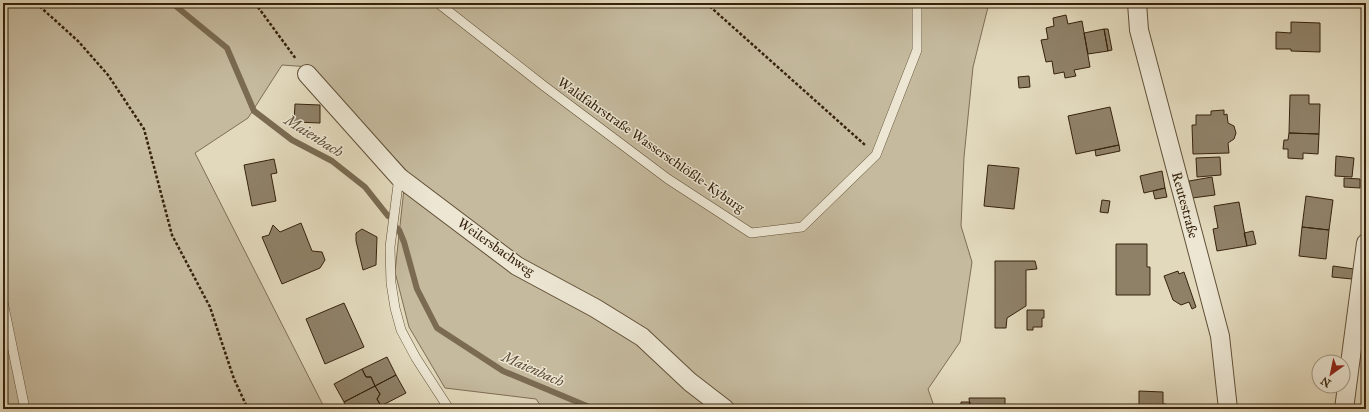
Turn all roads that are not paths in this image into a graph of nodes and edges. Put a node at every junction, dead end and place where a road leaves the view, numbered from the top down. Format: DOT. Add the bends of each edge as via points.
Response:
graph roads {
  1 [pos="438,3"];
  2 [pos="917,3"];
  3 [pos="1137,3"];
  4 [pos="307,74"];
  5 [pos="399,177"];
  6 [pos="1366,243"];
  7 [pos="3,302"];
  8 [pos="25,409"];
  9 [pos="449,409"];
  10 [pos="725,409"];
  11 [pos="1228,409"];
  12 [pos="1344,409"];
  1 -- 2 [label="lane, Waldfahrstraße Wasserschlößle-Kyburg" via="668,179 751,233 802,227 876,155 917,50"];
  3 -- 11 [label="street, Reutestraße" via="1139,30 1220,336"];
  4 -- 5 [label="street, Weilersbachweg"];
  5 -- 9 [label="lane" via="390,247 395,308 401,330"];
  5 -- 10 [label="street, Weilersbachweg" via="517,266 642,337 690,382"];
  6 -- 12 [label="street"];
  7 -- 8 [label="lane"];
}
